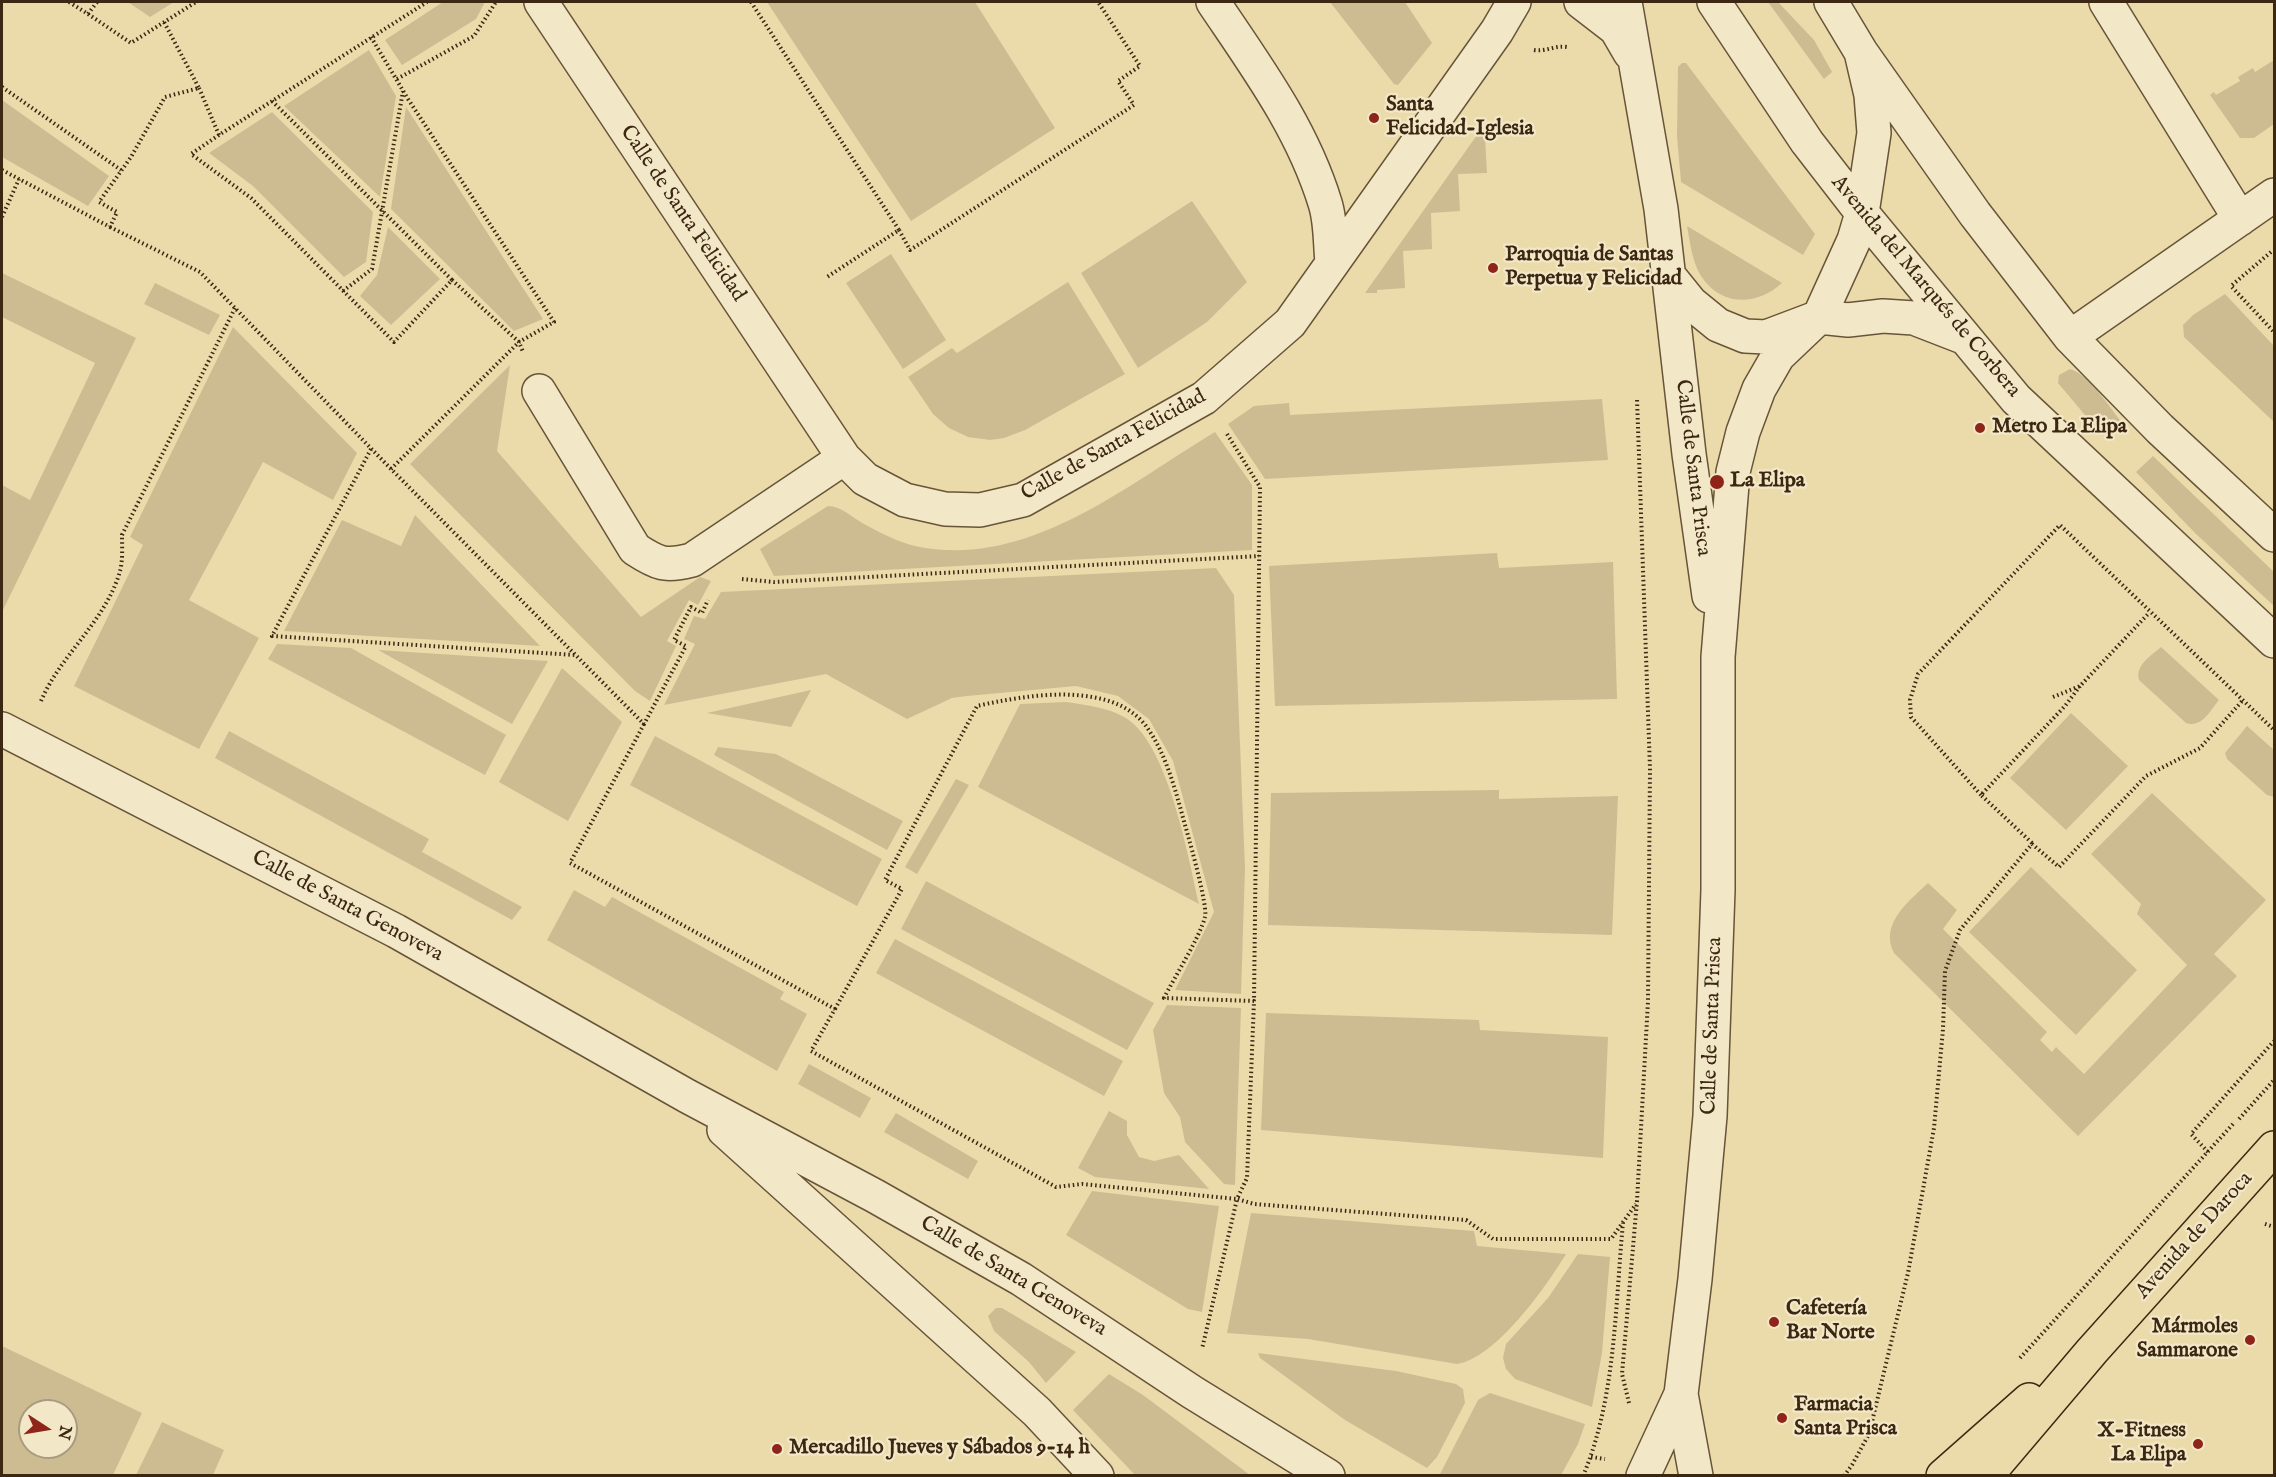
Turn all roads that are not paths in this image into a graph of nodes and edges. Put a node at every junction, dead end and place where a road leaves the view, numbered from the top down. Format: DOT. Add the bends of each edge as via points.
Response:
graph roads {
  1 [pos="541,2"];
  2 [pos="1214,2"];
  3 [pos="1581,2"];
  4 [pos="1625,2"];
  5 [pos="1714,2"];
  6 [pos="1813,2"];
  7 [pos="2106,2"];
  8 [pos="1519,4"];
  9 [pos="1836,10"];
  10 [pos="1861,51"];
  11 [pos="1637,65"];
  12 [pos="2274,195"];
  13 [pos="1862,213"];
  14 [pos="2240,219"];
  15 [pos="1332,262"];
  16 [pos="1670,277"];
  17 [pos="1819,317"];
  18 [pos="2070,337"];
  19 [pos="1968,340"];
  20 [pos="539,391"];
  21 [pos="844,458"];
  22 [pos="2274,535"];
  23 [pos="2274,641"];
  24 [pos="1718,657"];
  25 [pos="12,734"];
  26 [pos="687,1096"];
  27 [pos="2274,1148"];
  28 [pos="2092,1351"];
  29 [pos="1681,1394"];
  30 [pos="1097,1476"];
  31 [pos="1328,1476"];
  32 [pos="1643,1476"];
  33 [pos="1696,1476"];
  34 [pos="1943,1476"];
  35 [pos="1986,1476"];
  1 -- 21 [label="street, Calle de Santa Felicidad"];
  2 -- 15 [label="street" via="1304,146 1326,205"];
  3 -- 11 [label="street" via="1616,29"];
  4 -- 11 [label="street, Calle de Santa Prisca"];
  5 -- 13 [label="street, Avenida del Marqués de Corbera" via="1807,142"];
  6 -- 9 [label="street"];
  7 -- 14 [label="street"];
  8 -- 15 [label="street, Calle de Santa Felicidad"];
  9 -- 10 [label="street"];
  10 -- 13 [label="street, Calle de Santa Prisca" via="1874,133"];
  10 -- 18 [label="street" via="1975,214"];
  11 -- 16 [label="street, Calle de Santa Prisca"];
  12 -- 14 [label="street"];
  13 -- 17 [label="street, Calle de Santa Prisca"];
  13 -- 19 [label="street, Avenida del Marqués de Corbera"];
  14 -- 18 [label="street"];
  15 -- 21 [label="street, Calle de Santa Felicidad" via="1290,323 1204,398 1023,500 980,510 945,509 905,500 865,479"];
  16 -- 17 [label="street" via="1691,303 1718,325 1745,336 1766,337"];
  16 -- 24 [label="street, Calle de Santa Prisca" via="1687,443"];
  17 -- 19 [label="street" via="1914,318"];
  17 -- 24 [label="street, Calle de Santa Prisca" via="1778,356 1759,389 1743,432 1733,472"];
  18 -- 22 [label="street" via="2160,429"];
  19 -- 23 [label="street, Avenida del Marqués de Corbera" via="2016,399"];
  20 -- 21 [label="street" via="634,549 670,566 692,560"];
  24 -- 29 [label="street, Calle de Santa Prisca" via="1718,890 1710,1116"];
  25 -- 26 [label="street, Calle de Santa Genoveva" via="396,931"];
  26 -- 30 [label="street, Calle de Santa Genoveva" via="1037,1412"];
  26 -- 31 [label="street, Calle de Santa Genoveva" via="1021,1279"];
  27 -- 28 [label="main road, Avenida de Daroca"];
  28 -- 34 [label="main road, Avenida de Daroca" via="2017,1409"];
  28 -- 35 [label="main road, Avenida de Daroca"];
  29 -- 32 [label="street, Calle de Santa Prisca"];
  29 -- 33 [label="street, Calle de Santa Prisca"];
}
